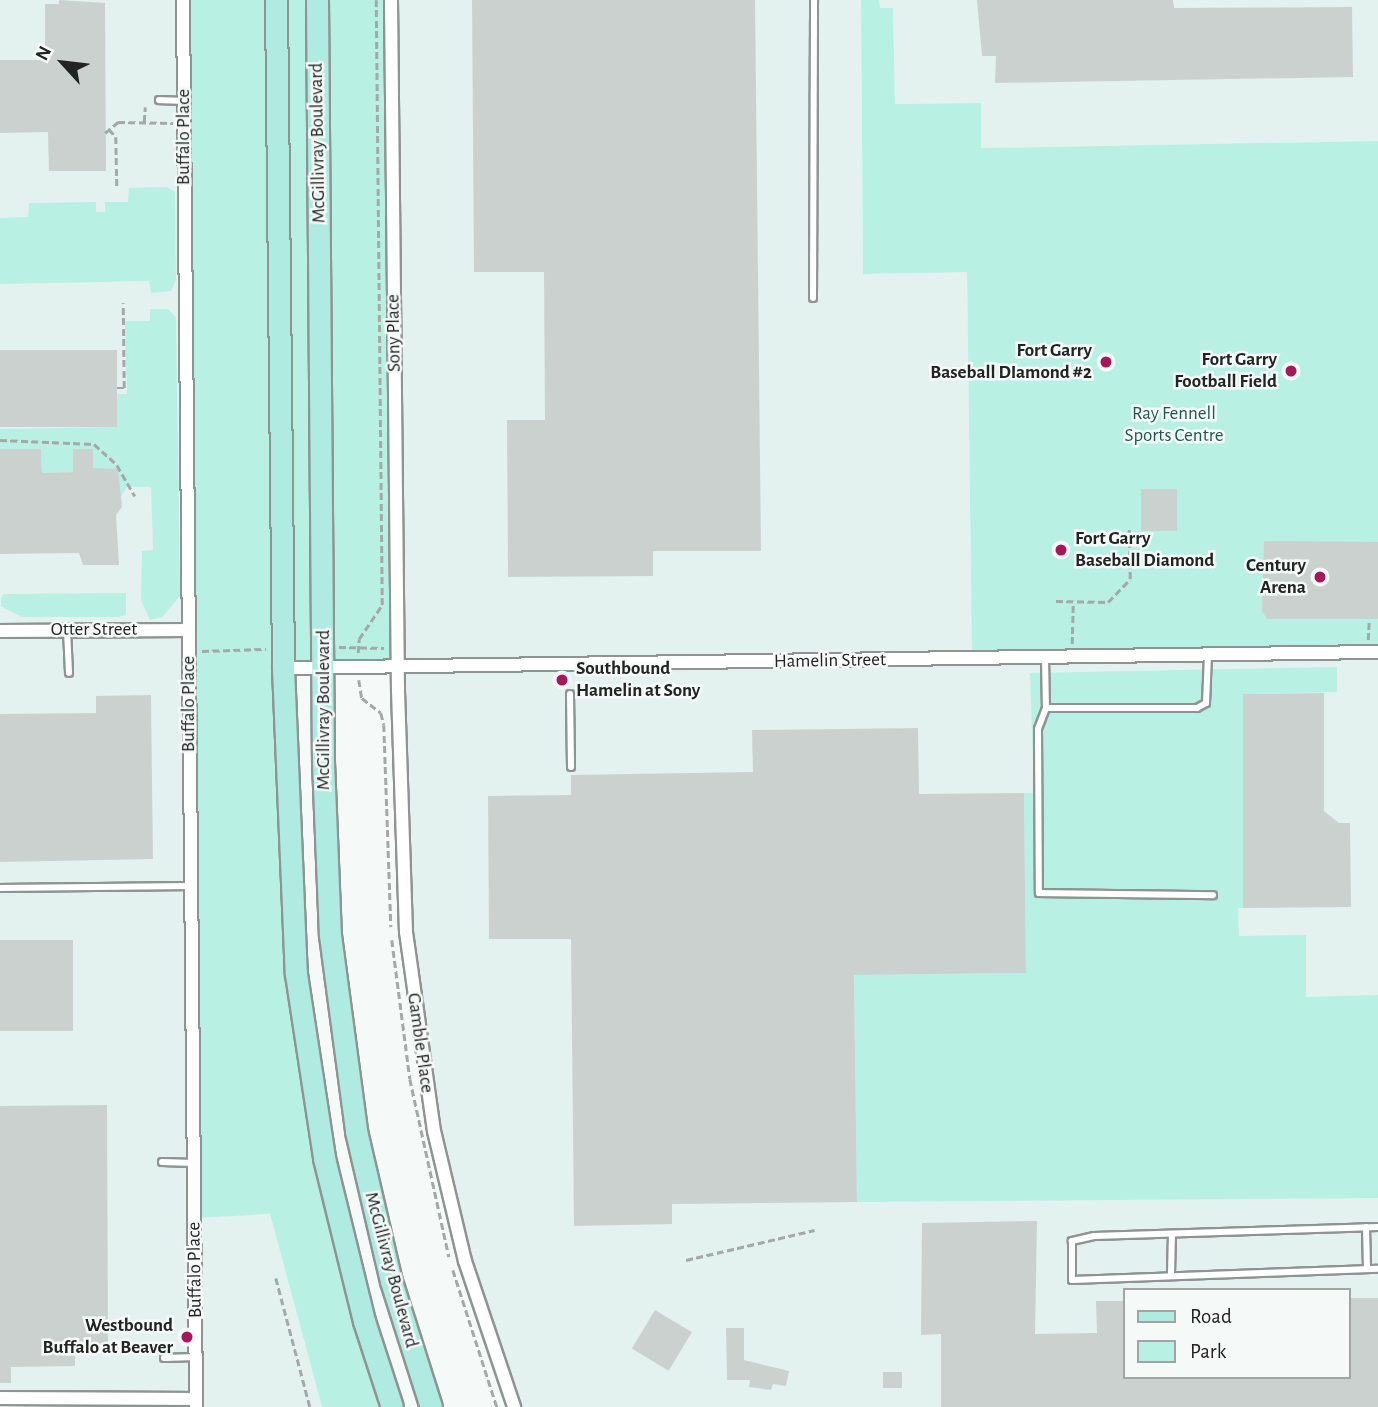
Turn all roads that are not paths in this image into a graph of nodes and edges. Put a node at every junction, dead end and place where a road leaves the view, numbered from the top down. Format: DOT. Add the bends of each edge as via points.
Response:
graph roads {
  1 [pos="183,0"];
  2 [pos="276,0"];
  3 [pos="317,0"];
  4 [pos="391,0"];
  5 [pos="814,0"];
  6 [pos="159,100"];
  7 [pos="183,101"];
  8 [pos="813,298"];
  9 [pos="188,629"];
  10 [pos="0,631"];
  11 [pos="67,631"];
  12 [pos="1373,652"];
  13 [pos="1208,655"];
  14 [pos="1045,658"];
  15 [pos="280,659"];
  16 [pos="398,667"];
  17 [pos="325,668"];
  18 [pos="69,673"];
  19 [pos="570,694"];
  20 [pos="1046,708"];
  21 [pos="571,767"];
  22 [pos="189,886"];
  23 [pos="0,888"];
  24 [pos="1213,895"];
  25 [pos="162,1162"];
  26 [pos="194,1163"];
  27 [pos="1366,1227"];
  28 [pos="1378,1227"];
  29 [pos="1172,1234"];
  30 [pos="1367,1269"];
  31 [pos="1378,1269"];
  32 [pos="1171,1274"];
  33 [pos="196,1357"];
  34 [pos="164,1358"];
  35 [pos="0,1398"];
  36 [pos="196,1403"];
  37 [pos="392,1407"];
  38 [pos="432,1407"];
  39 [pos="514,1407"];
  1 -- 7 [label="street, Buffalo Place"];
  2 -- 15 [label="main road, McGillivray Boulevard"];
  3 -- 17 [label="main road, McGillivray Boulevard"];
  4 -- 16 [label="street, Sony Place"];
  5 -- 8 [label="lane"];
  6 -- 7 [label="lane"];
  7 -- 9 [label="street, Buffalo Place"];
  9 -- 11 [label="street, Otter Street"];
  9 -- 22 [label="street, Buffalo Place"];
  10 -- 11 [label="street, Otter Street"];
  11 -- 18 [label="lane"];
  12 -- 13 [label="street, Hamelin Street"];
  13 -- 14 [label="street, Hamelin Street"];
  13 -- 20 [label="lane" via="1206,703 1197,708"];
  14 -- 16 [label="street, Hamelin Street"];
  14 -- 20 [label="lane"];
  15 -- 17 [label="street, Hamelin Street"];
  15 -- 37 [label="main road, McGillivray Boulevard" via="289,887 303,1034 339,1225"];
  16 -- 17 [label="street, Hamelin Street"];
  16 -- 39 [label="street, Gamble Place" via="406,932 424,1078 465,1261"];
  17 -- 38 [label="main road, McGillivray Boulevard" via="325,861 343,1056 385,1256"];
  19 -- 21 [label="lane"];
  20 -- 24 [label="lane" via="1038,729 1040,893"];
  22 -- 23 [label="lane"];
  22 -- 26 [label="street, Buffalo Place"];
  25 -- 26 [label="lane"];
  26 -- 33 [label="street, Buffalo Place"];
  27 -- 28 [label="lane"];
  27 -- 29 [label="lane"];
  27 -- 30 [label="lane"];
  29 -- 32 [label="lane"];
  29 -- 32 [label="lane" via="1072,1241 1072,1280"];
  30 -- 31 [label="lane"];
  30 -- 32 [label="lane"];
  33 -- 34 [label="lane"];
  33 -- 36 [label="street, Buffalo Place"];
  35 -- 36 [label="street"];
}
